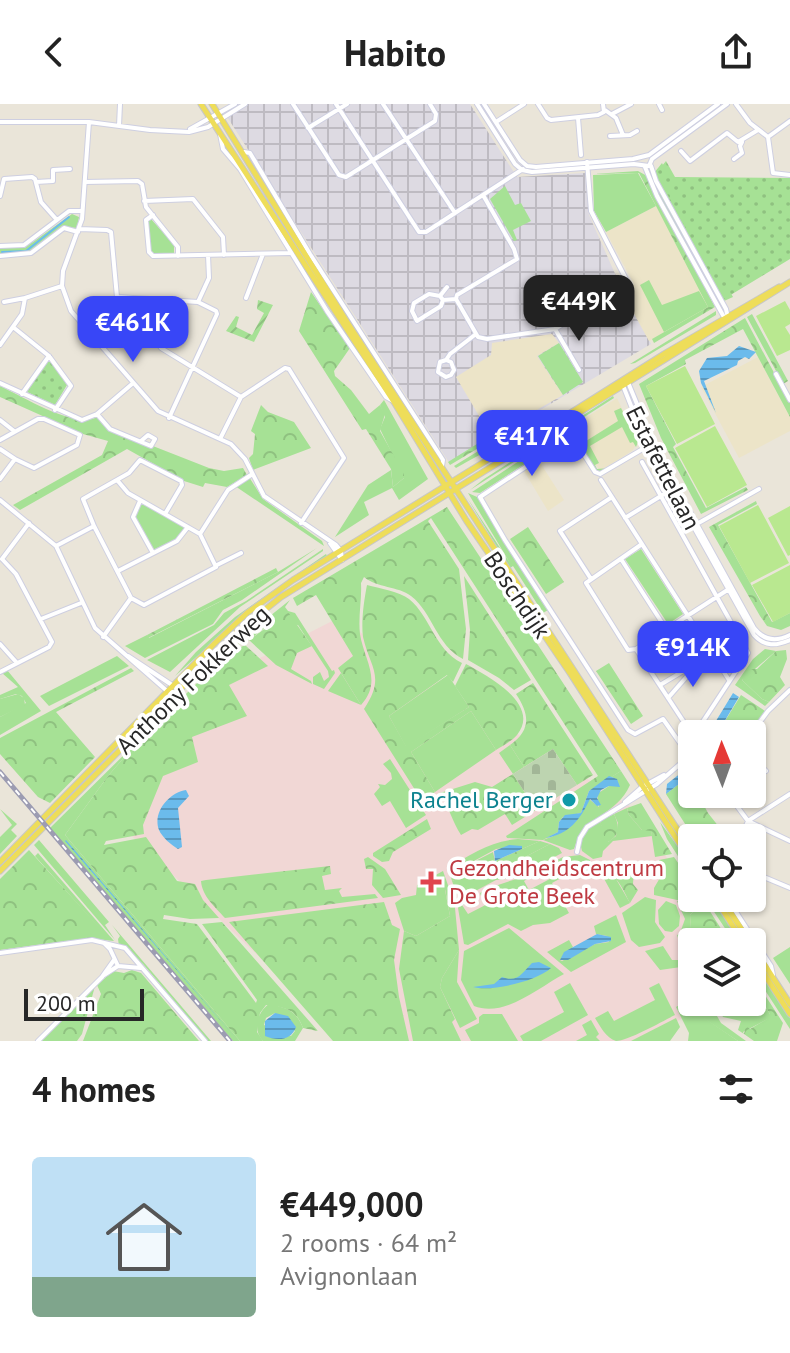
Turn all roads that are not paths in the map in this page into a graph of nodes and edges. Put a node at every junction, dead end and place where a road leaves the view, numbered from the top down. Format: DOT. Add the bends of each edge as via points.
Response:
graph roads {
  1 [pos="120,104"];
  2 [pos="201,104"];
  3 [pos="212,104"];
  4 [pos="235,104"];
  5 [pos="245,104"];
  6 [pos="293,104"];
  7 [pos="347,104"];
  8 [pos="383,104"];
  9 [pos="430,104"];
  10 [pos="477,104"];
  11 [pos="484,104"];
  12 [pos="524,104"];
  13 [pos="538,104"];
  14 [pos="631,104"];
  15 [pos="659,104"];
  16 [pos="718,104"];
  17 [pos="727,104"];
  18 [pos="736,104"];
  19 [pos="338,106"];
  20 [pos="604,107"];
  21 [pos="662,110"];
  22 [pos="612,114"];
  23 [pos="221,116"];
  24 [pos="578,118"];
  25 [pos="790,121"];
  26 [pos="0,122"];
  27 [pos="89,122"];
  28 [pos="212,122"];
  29 [pos="496,122"];
  30 [pos="119,126"];
  31 [pos="308,128"];
  32 [pos="758,130"];
  33 [pos="637,131"];
  34 [pos="220,134"];
  35 [pos="623,135"];
  36 [pos="610,136"];
  37 [pos="768,137"];
  38 [pos="406,139"];
  39 [pos="740,143"];
  40 [pos="681,151"];
  41 [pos="581,155"];
  42 [pos="640,157"];
  43 [pos="734,159"];
  44 [pos="372,160"];
  45 [pos="648,162"];
  46 [pos="588,165"];
  47 [pos="525,168"];
  48 [pos="70,169"];
  49 [pos="790,175"];
  50 [pos="2,178"];
  51 [pos="36,182"];
  52 [pos="85,182"];
  53 [pos="483,195"];
  54 [pos="0,196"];
  55 [pos="144,201"];
  56 [pos="82,211"];
  57 [pos="455,213"];
  58 [pos="153,215"];
  59 [pos="57,220"];
  60 [pos="79,230"];
  61 [pos="0,246"];
  62 [pos="290,253"];
  63 [pos="263,254"];
  64 [pos="208,255"];
  65 [pos="224,255"];
  66 [pos="0,256"];
  67 [pos="178,256"];
  68 [pos="790,282"];
  69 [pos="62,286"];
  70 [pos="447,287"];
  71 [pos="117,297"];
  72 [pos="25,298"];
  73 [pos="246,298"];
  74 [pos="442,298"];
  75 [pos="150,299"];
  76 [pos="456,299"];
  77 [pos="4,302"];
  78 [pos="198,302"];
  79 [pos="124,309"];
  80 [pos="726,318"];
  81 [pos="83,326"];
  82 [pos="13,327"];
  83 [pos="555,329"];
  84 [pos="151,332"];
  85 [pos="476,334"];
  86 [pos="0,345"];
  87 [pos="49,356"];
  88 [pos="446,360"];
  89 [pos="192,368"];
  90 [pos="579,370"];
  91 [pos="776,374"];
  92 [pos="624,382"];
  93 [pos="0,383"];
  94 [pos="132,384"];
  95 [pos="22,394"];
  96 [pos="241,397"];
  97 [pos="790,400"];
  98 [pos="394,402"];
  99 [pos="55,410"];
  100 [pos="97,414"];
  101 [pos="169,418"];
  102 [pos="0,420"];
  103 [pos="14,431"];
  104 [pos="221,437"];
  105 [pos="0,440"];
  106 [pos="141,441"];
  107 [pos="650,444"];
  108 [pos="0,449"];
  109 [pos="15,459"];
  110 [pos="642,462"];
  111 [pos="251,474"];
  112 [pos="0,479"];
  113 [pos="117,480"];
  114 [pos="601,480"];
  115 [pos="452,482"];
  116 [pos="445,487"];
  117 [pos="674,488"];
  118 [pos="457,489"];
  119 [pos="759,489"];
  120 [pos="449,493"];
  121 [pos="660,496"];
  122 [pos="612,497"];
  123 [pos="0,500"];
  124 [pos="140,501"];
  125 [pos="165,514"];
  126 [pos="625,518"];
  127 [pos="29,523"];
  128 [pos="301,523"];
  129 [pos="695,525"];
  130 [pos="94,526"];
  131 [pos="188,527"];
  132 [pos="200,534"];
  133 [pos="642,544"];
  134 [pos="56,546"];
  135 [pos="338,552"];
  136 [pos="153,553"];
  137 [pos="241,553"];
  138 [pos="1,558"];
  139 [pos="621,559"];
  140 [pos="342,560"];
  141 [pos="217,565"];
  142 [pos="118,571"];
  143 [pos="591,579"];
  144 [pos="730,589"];
  145 [pos="716,596"];
  146 [pos="131,598"];
  147 [pos="81,603"];
  148 [pos="687,615"];
  149 [pos="41,619"];
  150 [pos="666,629"];
  151 [pos="103,637"];
  152 [pos="790,638"];
  153 [pos="0,644"];
  154 [pos="636,649"];
  155 [pos="710,650"];
  156 [pos="128,656"];
  157 [pos="746,656"];
  158 [pos="17,663"];
  159 [pos="697,663"];
  160 [pos="722,670"];
  161 [pos="0,672"];
  162 [pos="729,680"];
  163 [pos="660,685"];
  164 [pos="173,686"];
  165 [pos="790,690"];
  166 [pos="167,691"];
  167 [pos="176,694"];
  168 [pos="668,698"];
  169 [pos="761,720"];
  170 [pos="650,786"];
  171 [pos="643,790"];
  172 [pos="790,794"];
  173 [pos="738,808"];
  174 [pos="748,821"];
  175 [pos="747,824"];
  176 [pos="678,830"];
  177 [pos="790,841"];
  178 [pos="678,842"];
  179 [pos="577,852"];
  180 [pos="0,862"];
  181 [pos="0,871"];
  182 [pos="766,878"];
  183 [pos="790,888"];
  184 [pos="734,912"];
  185 [pos="98,941"];
  186 [pos="119,949"];
  187 [pos="0,953"];
  188 [pos="132,956"];
  189 [pos="114,957"];
  190 [pos="128,965"];
  191 [pos="118,966"];
  192 [pos="766,967"];
  193 [pos="145,970"];
  194 [pos="102,977"];
  195 [pos="766,977"];
  196 [pos="774,979"];
  197 [pos="790,1004"];
  198 [pos="790,1014"];
  199 [pos="38,1041"];
  200 [pos="205,1041"];
  1 -- 30 [label="street"];
  2 -- 28 [label="main road, Boschdijk"];
  3 -- 23 [label="main road, Boschdijk"];
  4 -- 23 [label="street"];
  5 -- 23 [label="street"];
  6 -- 31 [label="street"];
  7 -- 19 [label="street"];
  8 -- 38 [label="street"];
  9 -- 38 [label="street" via="435,121"];
  10 -- 47 [label="street" via="515,164"];
  11 -- 29 [label="street"];
  12 -- 29 [label="street"];
  13 -- 24 [label="street" via="549,119"];
  14 -- 22 [label="street"];
  15 -- 21 [label="street"];
  16 -- 45 [label="street"];
  17 -- 45 [label="street"];
  18 -- 32 [label="street"];
  19 -- 31 [label="street"];
  19 -- 44 [label="street"];
  20 -- 22 [label="street"];
  20 -- 24 [label="street" via="598,115"];
  22 -- 35 [label="street"];
  23 -- 28 [label="street"];
  23 -- 115 [label="main road, Boschdijk"];
  24 -- 41 [label="street"];
  25 -- 37 [label="street"];
  26 -- 27 [label="street"];
  27 -- 30 [label="street"];
  27 -- 52 [label="street"];
  28 -- 30 [label="street" via="197,131 180,132"];
  28 -- 34 [label="main road, Boschdijk"];
  29 -- 47 [label="street"];
  31 -- 44 [label="street" via="342,177"];
  32 -- 37 [label="street"];
  32 -- 39 [label="street"];
  33 -- 35 [label="street"];
  34 -- 62 [label="street, Boschdijk" via="223,149"];
  34 -- 98 [label="main road, Boschdijk"];
  35 -- 36 [label="street"];
  37 -- 49 [label="street" via="773,173"];
  38 -- 44 [label="street"];
  38 -- 57 [label="street"];
  39 -- 40 [label="street" via="727,133 690,161"];
  39 -- 43 [label="street" via="742,153"];
  42 -- 45 [label="street"];
  42 -- 45 [label="street"];
  42 -- 46 [label="street"];
  44 -- 57 [label="street" via="422,233"];
  45 -- 46 [label="street"];
  45 -- 80 [label="street"];
  46 -- 47 [label="street"];
  46 -- 83 [label="street" via="592,215 627,283"];
  47 -- 53 [label="street"];
  48 -- 51 [label="street" via="53,170 53,181"];
  50 -- 51 [label="street" via="32,177"];
  50 -- 54 [label="street"];
  51 -- 59 [label="street" via="41,202"];
  52 -- 55 [label="street" via="138,181"];
  52 -- 56 [label="street"];
  53 -- 57 [label="street"];
  53 -- 76 [label="street" via="517,259"];
  55 -- 58 [label="street"];
  55 -- 65 [label="street" via="193,199 223,237"];
  56 -- 59 [label="street" via="69,211"];
  56 -- 60 [label="street"];
  58 -- 67 [label="street" via="178,247"];
  58 -- 67 [label="street" via="146,220 149,252"];
  59 -- 61 [label="street" via="24,245"];
  60 -- 66 [label="street" via="64,228 31,253"];
  60 -- 69 [label="street"];
  60 -- 71 [label="street" via="111,232"];
  62 -- 63 [label="street"];
  62 -- 98 [label="street, Boschdijk"];
  63 -- 65 [label="street"];
  63 -- 73 [label="street"];
  64 -- 65 [label="street"];
  64 -- 67 [label="street"];
  64 -- 78 [label="street" via="209,278"];
  68 -- 80 [label="main road"];
  69 -- 72 [label="street"];
  69 -- 81 [label="street"];
  70 -- 74 [label="street"];
  71 -- 75 [label="street"];
  71 -- 81 [label="street"];
  72 -- 77 [label="street"];
  72 -- 82 [label="street"];
  74 -- 74 [label="street" via="429,294 414,303 417,321 441,306"];
  74 -- 76 [label="street"];
  75 -- 78 [label="street"];
  75 -- 84 [label="street"];
  76 -- 85 [label="street"];
  78 -- 89 [label="street" via="218,312"];
  79 -- 84 [label="street" via="144,333"];
  80 -- 92 [label="main road"];
  81 -- 94 [label="street"];
  82 -- 86 [label="street"];
  82 -- 87 [label="street"];
  83 -- 85 [label="street" via="487,339"];
  83 -- 90 [label="street"];
  84 -- 89 [label="street" via="167,354"];
  85 -- 88 [label="street"];
  87 -- 95 [label="street"];
  87 -- 99 [label="street" via="71,386"];
  88 -- 88 [label="street" via="437,369 446,377 454,370"];
  89 -- 96 [label="street"];
  89 -- 101 [label="street"];
  91 -- 97 [label="street"];
  92 -- 107 [label="street, Estafettelaan"];
  92 -- 115 [label="main road, Anthony Fokkerweg"];
  92 -- 118 [label="main road, Anthony Fokkerweg"];
  93 -- 95 [label="street"];
  94 -- 100 [label="street"];
  94 -- 101 [label="street"];
  95 -- 99 [label="street"];
  96 -- 104 [label="street"];
  96 -- 128 [label="street" via="289,369 344,455"];
  98 -- 116 [label="main road, Boschdijk"];
  99 -- 100 [label="street" via="82,420"];
  100 -- 106 [label="street" via="110,429"];
  101 -- 104 [label="street"];
  102 -- 103 [label="street"];
  103 -- 105 [label="street"];
  103 -- 109 [label="street" via="44,419 80,435 77,445 34,468"];
  104 -- 111 [label="street" via="238,450"];
  107 -- 117 [label="street, Estafettelaan"];
  107 -- 170 [label="street, Boschdijk" via="600,474 574,439 568,439 480,497 628,730 635,734 659,719 667,720 687,758"];
  108 -- 109 [label="street"];
  109 -- 112 [label="street"];
  110 -- 121 [label="street"];
  111 -- 128 [label="street" via="264,496"];
  111 -- 132 [label="street" via="228,490"];
  113 -- 124 [label="street"];
  113 -- 125 [label="street" via="143,459 181,481"];
  113 -- 130 [label="street" via="83,499"];
  114 -- 122 [label="street"];
  115 -- 116 [label="main road, Anthony Fokkerweg"];
  115 -- 118 [label="main road, Boschdijk"];
  116 -- 120 [label="main road, Boschdijk"];
  116 -- 135 [label="main road, Anthony Fokkerweg"];
  117 -- 121 [label="street"];
  117 -- 129 [label="street, Estafettelaan"];
  118 -- 120 [label="main road, Anthony Fokkerweg"];
  118 -- 170 [label="main road, Boschdijk"];
  119 -- 129 [label="street"];
  120 -- 140 [label="main road, Anthony Fokkerweg"];
  120 -- 171 [label="main road, Boschdijk"];
  121 -- 126 [label="street"];
  121 -- 145 [label="street"];
  122 -- 126 [label="street"];
  122 -- 143 [label="street" via="560,531"];
  123 -- 127 [label="street"];
  124 -- 125 [label="street"];
  124 -- 136 [label="street" via="133,517"];
  125 -- 131 [label="street"];
  126 -- 133 [label="street"];
  127 -- 134 [label="street"];
  127 -- 138 [label="street"];
  128 -- 135 [label="street"];
  129 -- 144 [label="street, Estafettelaan"];
  130 -- 134 [label="street"];
  130 -- 142 [label="street"];
  131 -- 132 [label="street"];
  131 -- 136 [label="street" via="177,541"];
  132 -- 141 [label="street"];
  133 -- 139 [label="street"];
  133 -- 148 [label="street"];
  134 -- 147 [label="street"];
  135 -- 140 [label="street"];
  135 -- 164 [label="main road, Anthony Fokkerweg" via="247,613"];
  136 -- 142 [label="street"];
  137 -- 141 [label="street"];
  138 -- 149 [label="street"];
  139 -- 143 [label="street"];
  139 -- 150 [label="street"];
  140 -- 167 [label="main road, Anthony Fokkerweg" via="246,625"];
  141 -- 146 [label="street" via="144,605"];
  142 -- 146 [label="street"];
  143 -- 154 [label="street" via="587,585 619,637 628,650"];
  144 -- 145 [label="street"];
  144 -- 152 [label="street, Estafettelaan" via="758,640 779,645"];
  145 -- 148 [label="street"];
  145 -- 157 [label="street"];
  146 -- 151 [label="street"];
  147 -- 149 [label="street"];
  147 -- 151 [label="street"];
  148 -- 150 [label="street"];
  148 -- 155 [label="street"];
  149 -- 158 [label="street" via="52,645"];
  150 -- 154 [label="street"];
  151 -- 156 [label="street"];
  153 -- 158 [label="street"];
  154 -- 163 [label="street"];
  155 -- 159 [label="street"];
  155 -- 160 [label="street"];
  156 -- 164 [label="street"];
  156 -- 166 [label="street"];
  157 -- 160 [label="street"];
  157 -- 162 [label="street"];
  158 -- 161 [label="street"];
  159 -- 163 [label="street"];
  159 -- 168 [label="street"];
  160 -- 162 [label="street"];
  162 -- 168 [label="street" via="696,732 688,730"];
  163 -- 168 [label="street"];
  164 -- 166 [label="main road, Anthony Fokkerweg"];
  164 -- 167 [label="street"];
  165 -- 169 [label="street"];
  166 -- 167 [label="street"];
  166 -- 180 [label="main road, Anthony Fokkerweg"];
  167 -- 181 [label="main road, Anthony Fokkerweg"];
  170 -- 171 [label="street, Boschdijk"];
  170 -- 176 [label="main road, Boschdijk"];
  171 -- 178 [label="main road, Boschdijk"];
  171 -- 179 [label="street, Boschdijk" via="587,827"];
  172 -- 174 [label="street"];
  173 -- 174 [label="street"];
  174 -- 175 [label="street"];
  174 -- 177 [label="street"];
  182 -- 183 [label="street"];
  184 -- 196 [label="street" via="771,966"];
  185 -- 186 [label="street"];
  185 -- 187 [label="street"];
  185 -- 189 [label="street"];
  186 -- 188 [label="street"];
  186 -- 189 [label="street"];
  188 -- 190 [label="street"];
  188 -- 193 [label="street"];
  189 -- 191 [label="street"];
  189 -- 194 [label="street"];
  190 -- 191 [label="street"];
  190 -- 193 [label="street"];
  191 -- 194 [label="street"];
  192 -- 196 [label="main road"];
  193 -- 200 [label="street"];
  194 -- 199 [label="street"];
  195 -- 198 [label="main road"];
  196 -- 197 [label="main road"];
}
